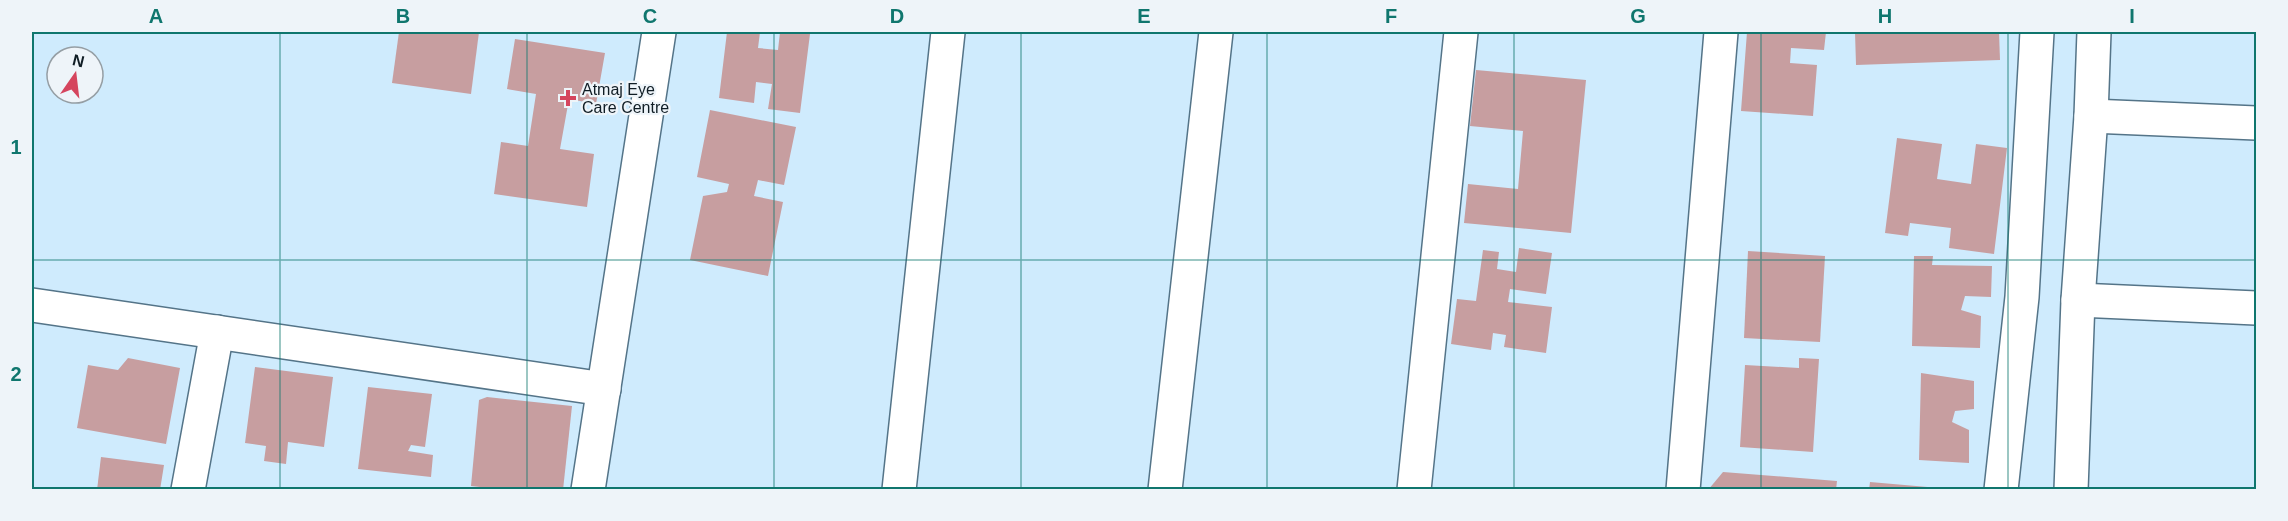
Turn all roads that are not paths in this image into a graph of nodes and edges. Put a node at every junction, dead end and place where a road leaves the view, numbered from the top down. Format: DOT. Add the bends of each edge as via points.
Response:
graph roads {
  1 [pos="659,32"];
  2 [pos="948,32"];
  3 [pos="1216,32"];
  4 [pos="1461,32"];
  5 [pos="1721,32"];
  6 [pos="2037,32"];
  7 [pos="2094,32"];
  8 [pos="2091,116"];
  9 [pos="2256,123"];
  10 [pos="2078,300"];
  11 [pos="32,305"];
  12 [pos="2256,308"];
  13 [pos="217,332"];
  14 [pos="604,389"];
  15 [pos="188,489"];
  16 [pos="588,489"];
  17 [pos="899,489"];
  18 [pos="1165,489"];
  19 [pos="1414,489"];
  20 [pos="1683,489"];
  21 [pos="2001,489"];
  22 [pos="2071,489"];
  1 -- 14 [label="street"];
  2 -- 17 [label="street"];
  3 -- 18 [label="street"];
  4 -- 19 [label="street"];
  5 -- 20 [label="street"];
  6 -- 21 [label="street" via="2022,297"];
  7 -- 8 [label="street"];
  8 -- 9 [label="street"];
  8 -- 10 [label="street"];
  10 -- 12 [label="street"];
  10 -- 22 [label="street"];
  11 -- 13 [label="street"];
  13 -- 14 [label="street"];
  13 -- 15 [label="street"];
  14 -- 16 [label="street"];
}
